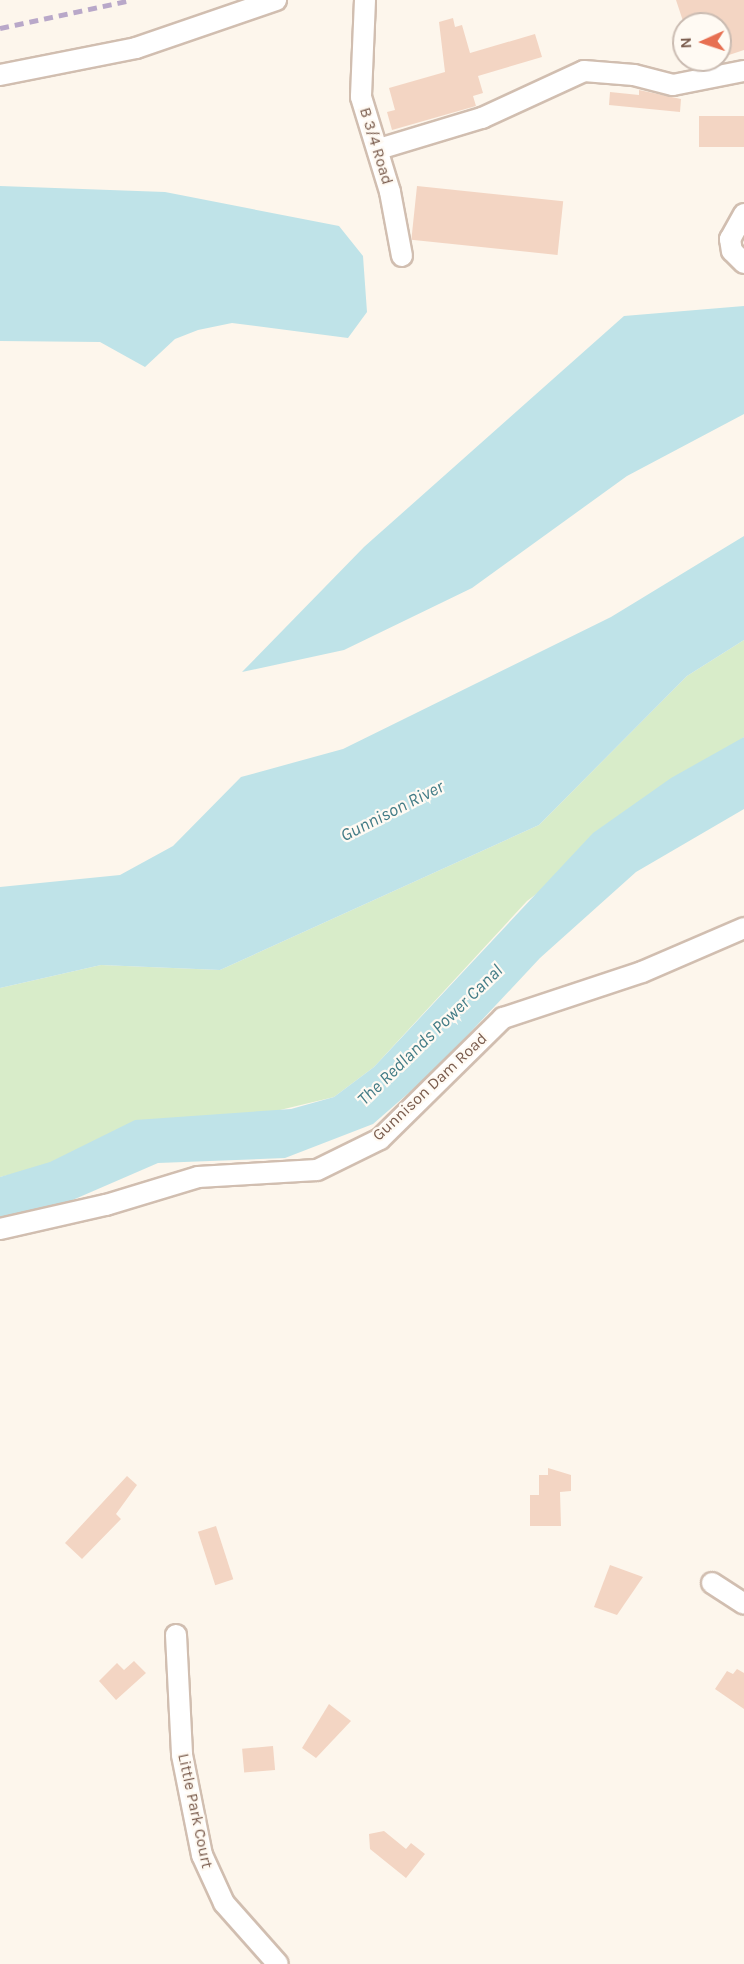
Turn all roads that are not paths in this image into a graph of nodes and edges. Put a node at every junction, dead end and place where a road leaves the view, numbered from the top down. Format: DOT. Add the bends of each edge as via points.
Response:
graph roads {
  1 [pos="276,0"];
  2 [pos="365,0"];
  3 [pos="744,71"];
  4 [pos="0,75"];
  5 [pos="379,149"];
  6 [pos="744,214"];
  7 [pos="402,256"];
  8 [pos="744,262"];
  9 [pos="744,928"];
  10 [pos="0,1229"];
  11 [pos="712,1582"];
  12 [pos="744,1604"];
  13 [pos="176,1635"];
  14 [pos="278,1964"];
  1 -- 4 [label="street" via="136,48"];
  2 -- 5 [label="street, B 3/4 Road" via="361,97"];
  3 -- 5 [label="street" via="673,85 634,75 584,71 482,118"];
  5 -- 7 [label="street, B 3/4 Road"];
  6 -- 8 [label="street" via="730,239 732,251"];
  9 -- 10 [label="street, Gunnison Dam Road" via="642,972 503,1018 380,1138 317,1170 198,1177 106,1205"];
  11 -- 12 [label="street"];
  13 -- 14 [label="street, Little Park Court" via="182,1755 202,1855 224,1903"];
}
